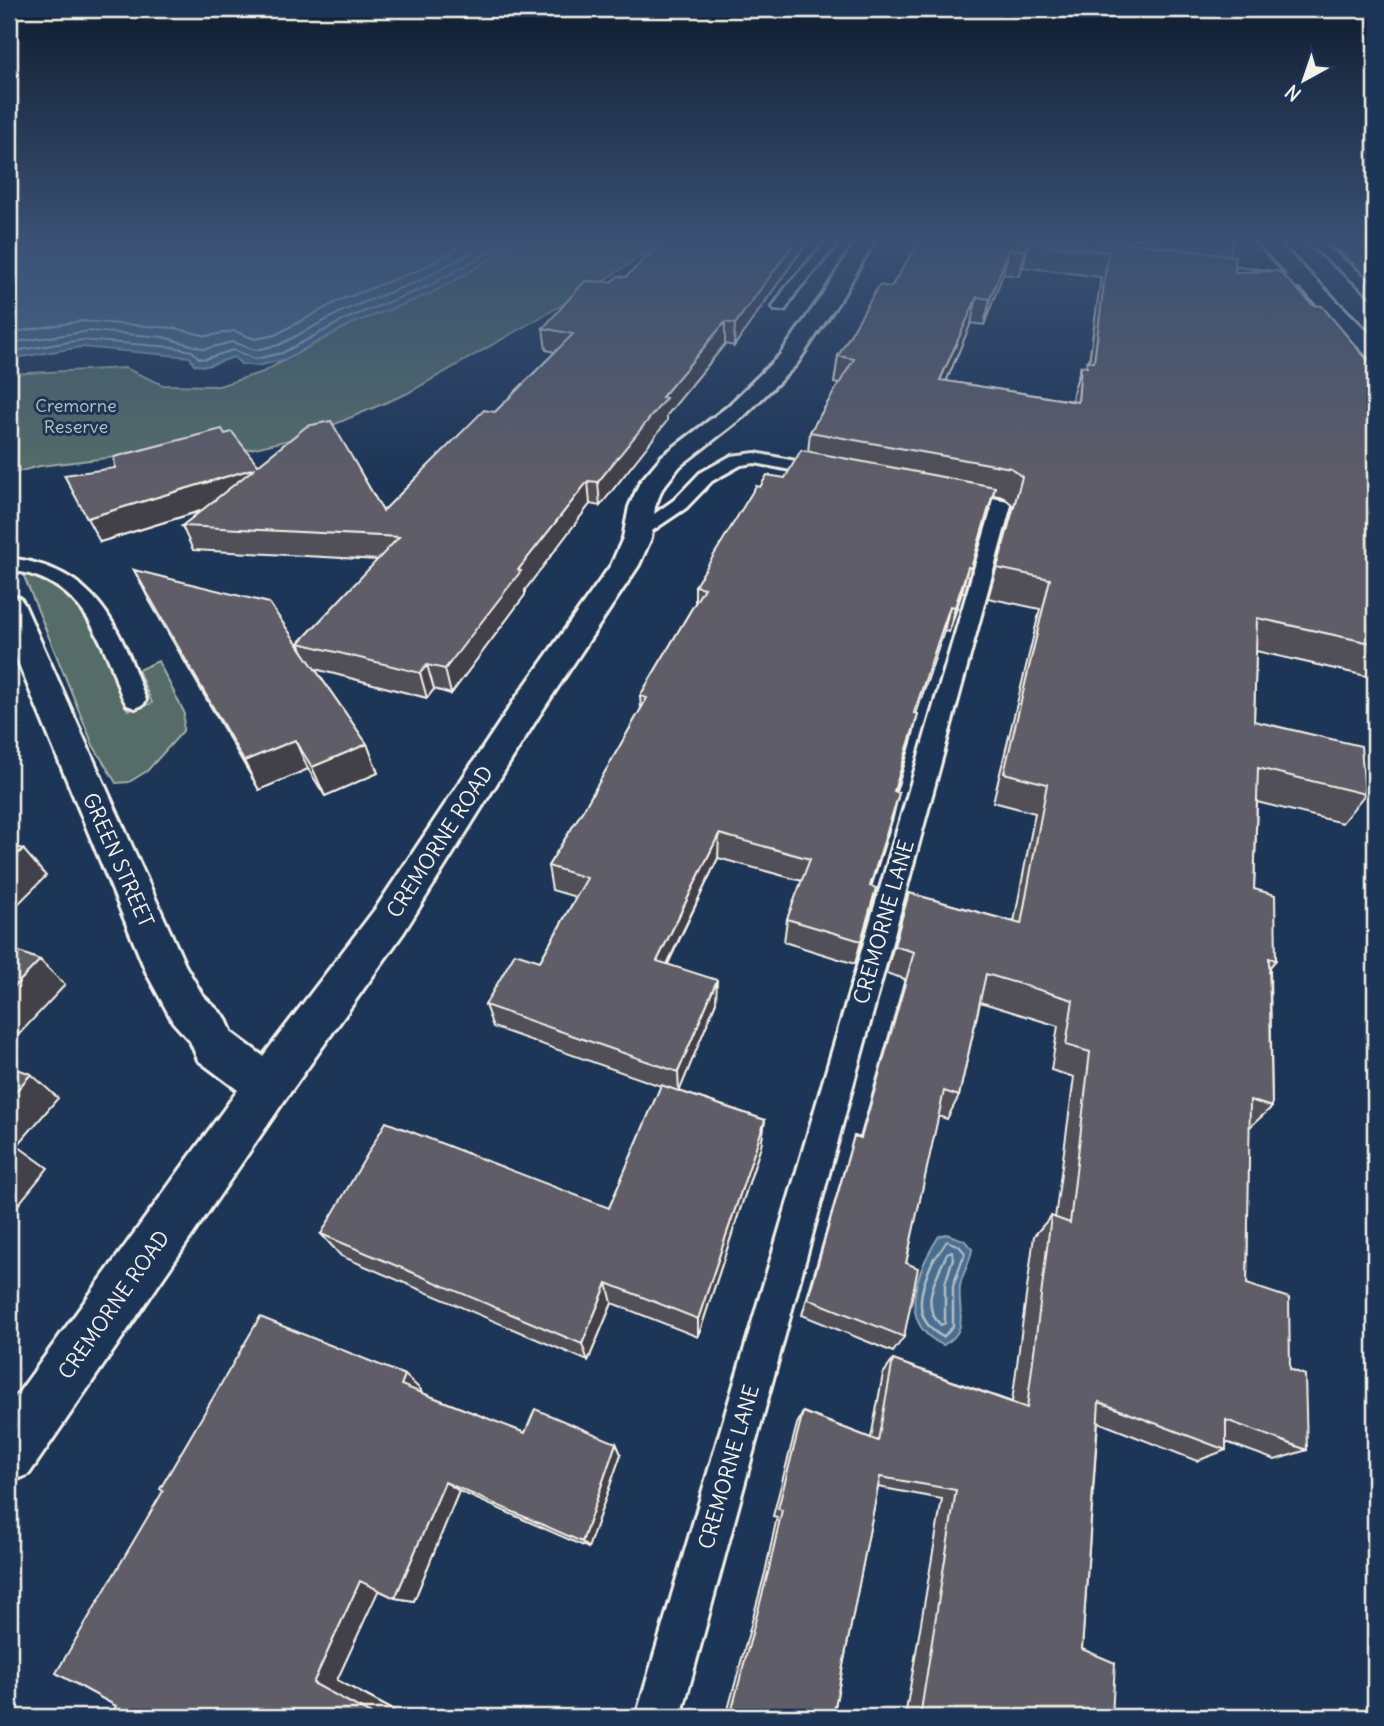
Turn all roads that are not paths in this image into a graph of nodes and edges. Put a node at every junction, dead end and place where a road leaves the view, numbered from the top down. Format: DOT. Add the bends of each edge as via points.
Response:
graph roads {
  1 [pos="817,319"];
  2 [pos="1342,319"];
  3 [pos="1375,351"];
  4 [pos="857,478"];
  5 [pos="936,492"];
  6 [pos="639,531"];
  7 [pos="9,564"];
  8 [pos="9,604"];
  9 [pos="135,700"];
  10 [pos="268,1086"];
  11 [pos="9,1454"];
  12 [pos="657,1717"];
  1 -- 6 [label="street, CREMORNE ROAD" via="788,360 735,412 660,473 644,498"];
  2 -- 3 [label="street"];
  4 -- 6 [label="lane" via="742,458 705,477 680,504"];
  5 -- 12 [label="lane, CREMORNE LANE" via="1003,505"];
  6 -- 10 [label="street, CREMORNE ROAD" via="625,565 390,920"];
  7 -- 9 [label="lane" via="43,568 83,594 125,670"];
  8 -- 10 [label="street, GREEN STREET" via="168,974 188,1009 209,1031 214,1046"];
  10 -- 11 [label="street, CREMORNE ROAD"];
}
